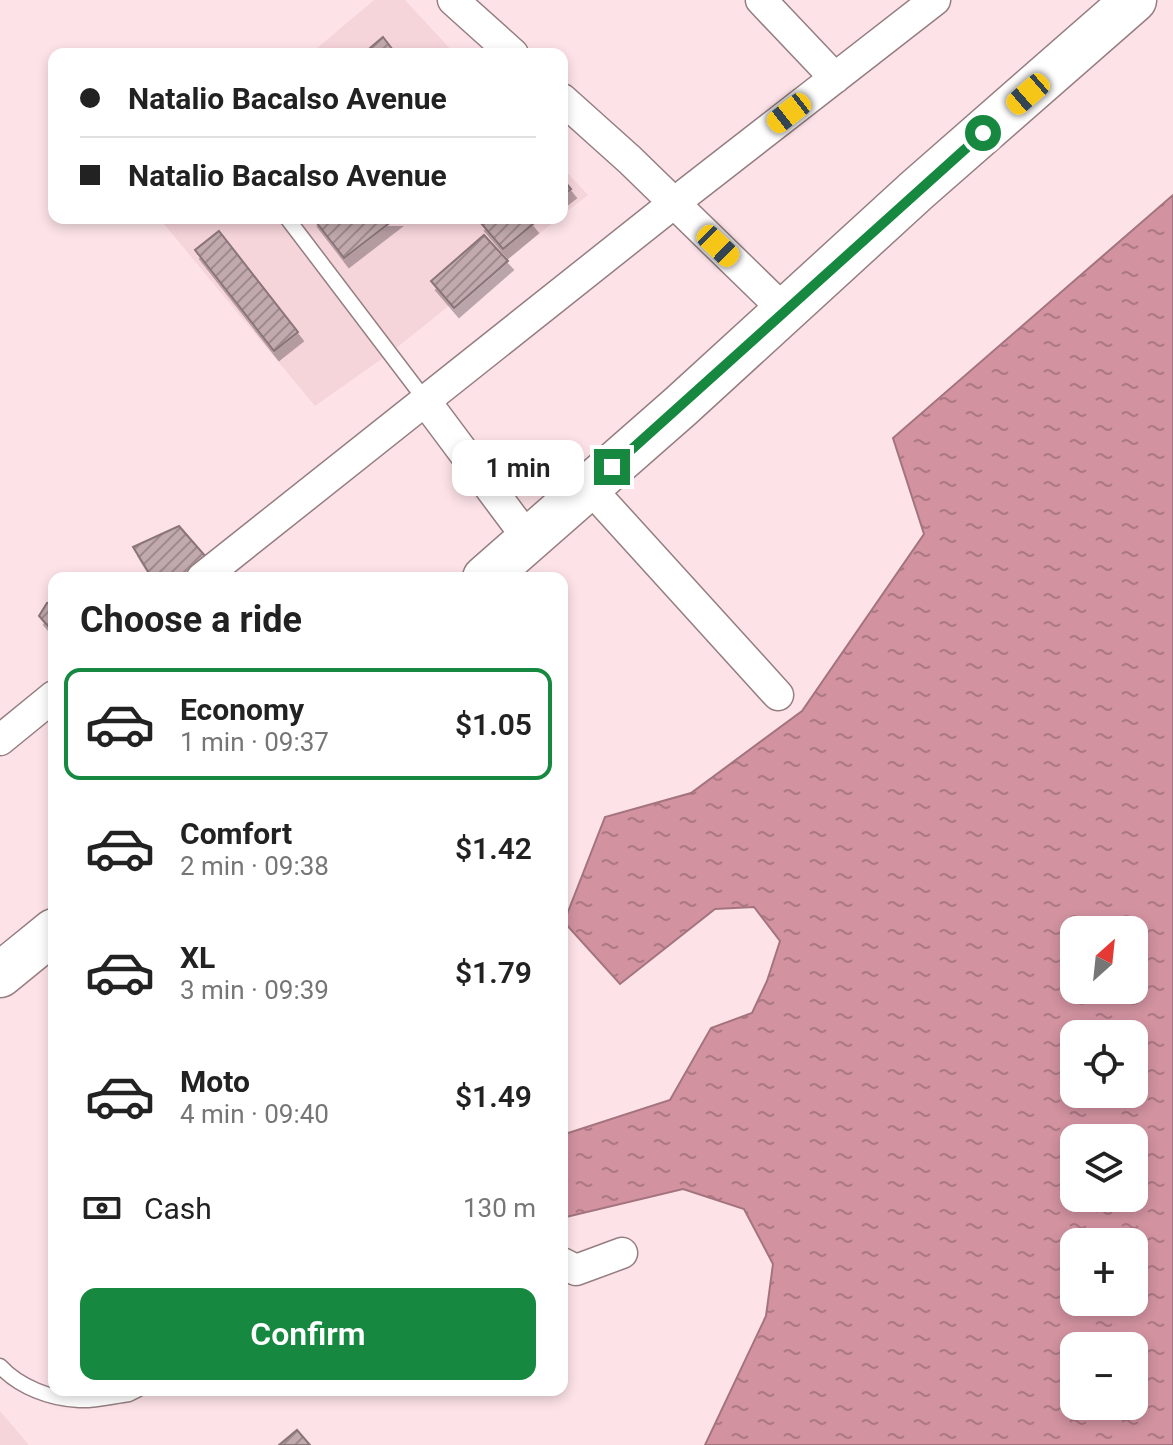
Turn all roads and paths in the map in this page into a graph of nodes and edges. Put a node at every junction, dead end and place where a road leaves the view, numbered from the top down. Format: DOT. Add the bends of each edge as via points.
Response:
graph roads {
  1 [pos="453,0"];
  2 [pos="761,0"];
  3 [pos="935,0"];
  4 [pos="1128,2"];
  5 [pos="506,48"];
  6 [pos="835,78"];
  7 [pos="568,105"];
  8 [pos="674,203"];
  9 [pos="292,224"];
  10 [pos="784,310"];
  11 [pos="426,402"];
  12 [pos="589,487"];
  13 [pos="529,540"];
  14 [pos="210,572"];
  15 [pos="492,572"];
  16 [pos="778,695"];
  17 [pos="48,701"];
  18 [pos="0,740"];
  19 [pos="48,936"];
  20 [pos="0,975"];
  21 [pos="622,1253"];
  22 [pos="568,1266"];
  23 [pos="3,1375"];
  24 [pos="48,1395"];
  25 [pos="54,1396"];
  26 [pos="115,1396"];
  1 -- 5 [label="street"];
  2 -- 6 [label="street"];
  3 -- 6 [label="street"];
  4 -- 10 [label="highway"];
  6 -- 8 [label="street"];
  7 -- 8 [label="street"];
  8 -- 10 [label="street"];
  8 -- 11 [label="street"];
  9 -- 11 [label="lane"];
  10 -- 12 [label="highway"];
  11 -- 13 [label="street"];
  11 -- 14 [label="street"];
  12 -- 13 [label="highway"];
  12 -- 16 [label="street"];
  13 -- 15 [label="highway"];
  17 -- 18 [label="street"];
  19 -- 20 [label="highway"];
  21 -- 22 [label="street" via="576,1270"];
  23 -- 24 [label="lane"];
  25 -- 26 [label="lane" via="80,1401"];
}
